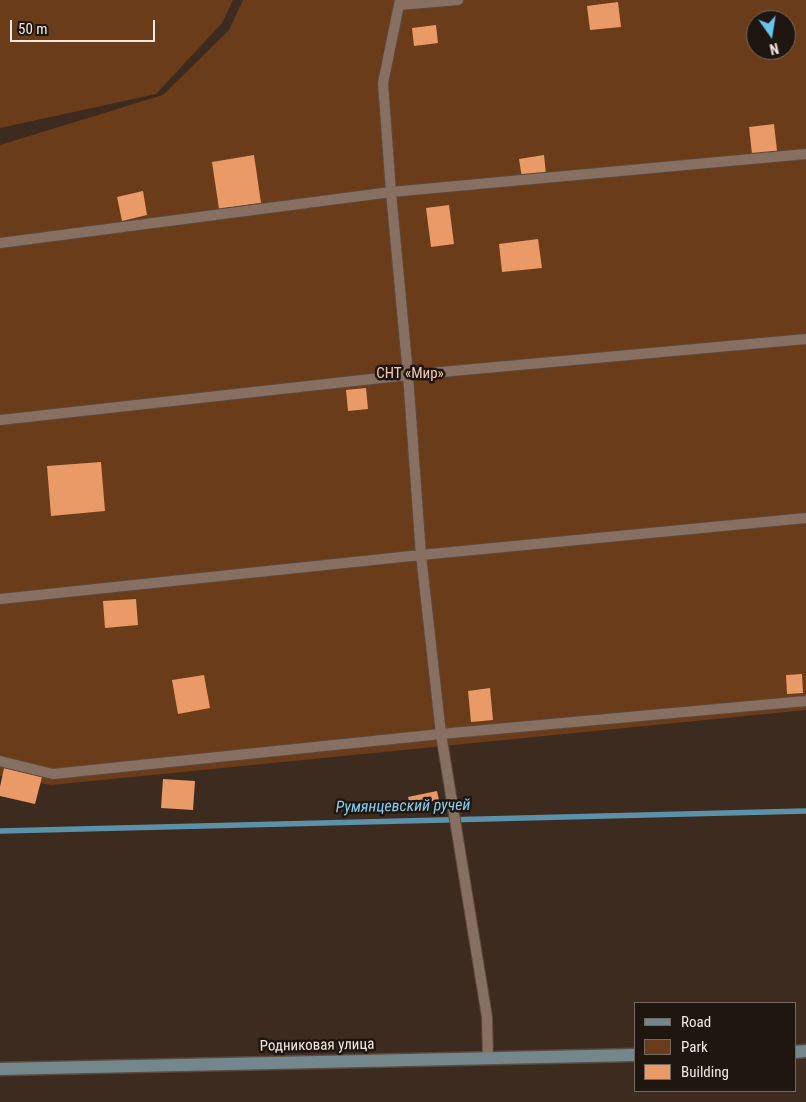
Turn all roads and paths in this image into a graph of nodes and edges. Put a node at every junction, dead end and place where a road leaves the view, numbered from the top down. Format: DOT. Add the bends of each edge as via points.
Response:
graph roads {
  1 [pos="458,0"];
  2 [pos="400,2"];
  3 [pos="806,154"];
  4 [pos="391,192"];
  5 [pos="0,243"];
  6 [pos="806,339"];
  7 [pos="408,375"];
  8 [pos="0,420"];
  9 [pos="806,518"];
  10 [pos="421,555"];
  11 [pos="0,599"];
  12 [pos="806,701"];
  13 [pos="440,734"];
  14 [pos="0,761"];
  15 [pos="634,1055"];
  16 [pos="488,1059"];
  17 [pos="0,1069"];
  1 -- 2 [label="lane"];
  2 -- 4 [label="lane" via="383,83"];
  3 -- 4 [label="lane"];
  4 -- 5 [label="lane"];
  4 -- 7 [label="lane"];
  6 -- 7 [label="lane"];
  7 -- 8 [label="lane"];
  7 -- 10 [label="lane"];
  9 -- 10 [label="lane"];
  10 -- 11 [label="lane"];
  10 -- 13 [label="lane"];
  12 -- 13 [label="lane"];
  13 -- 14 [label="lane" via="54,774"];
  13 -- 16 [label="lane" via="487,1017"];
  15 -- 16 [label="main road, Родниковая улица"];
  16 -- 17 [label="main road, Родниковая улица"];
}
